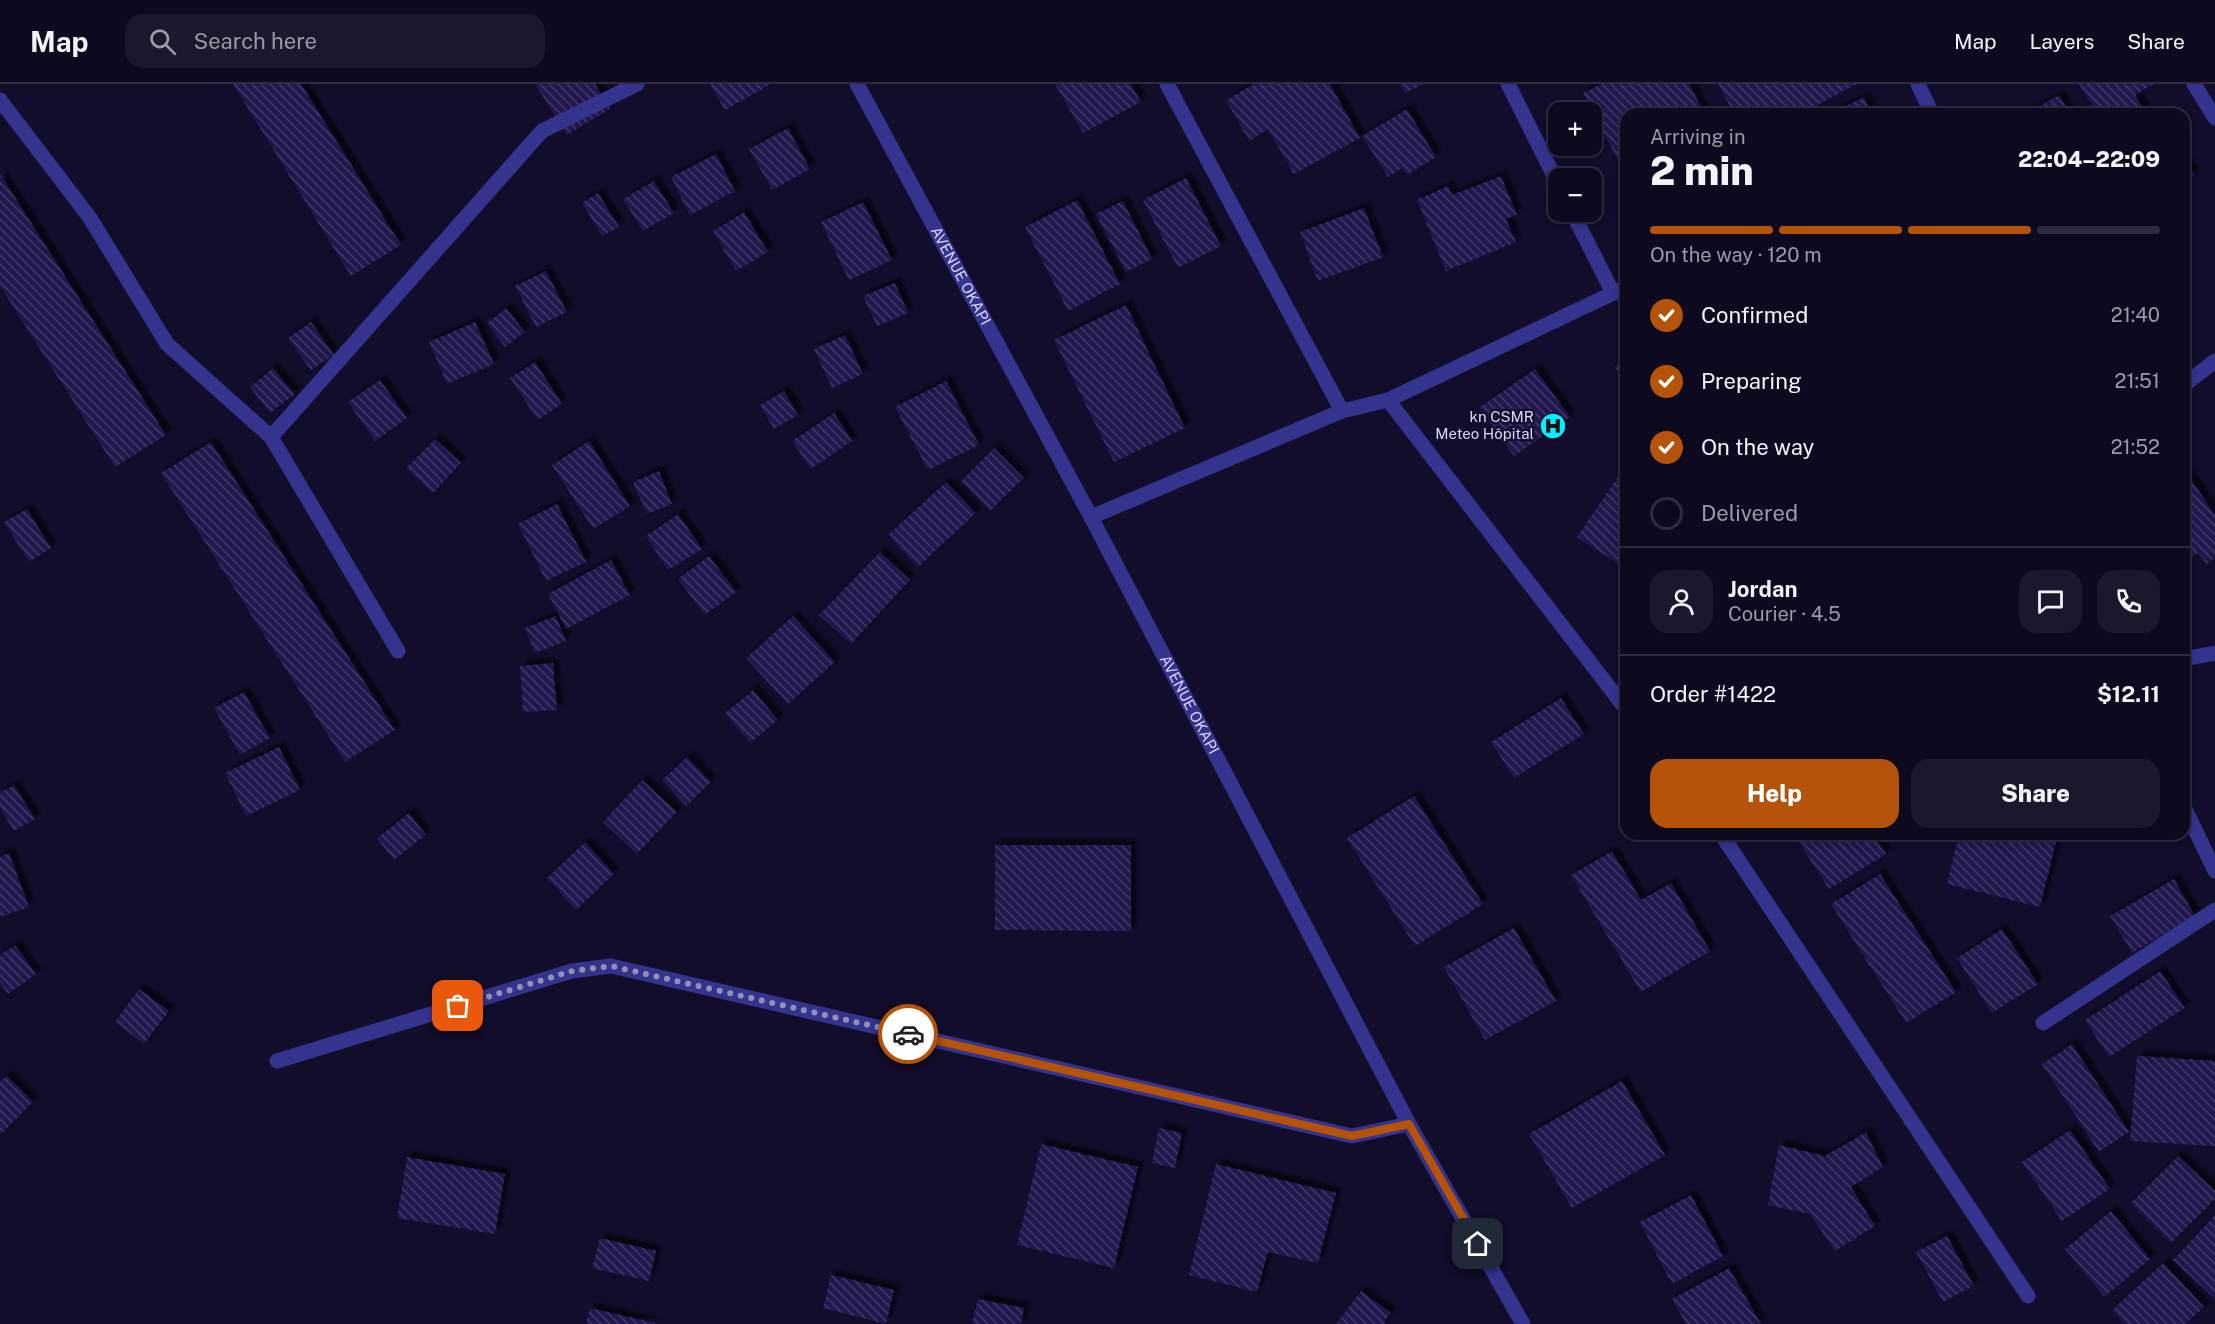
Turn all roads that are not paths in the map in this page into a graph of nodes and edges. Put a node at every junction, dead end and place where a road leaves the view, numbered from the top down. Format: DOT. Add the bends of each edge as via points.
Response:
graph roads {
  1 [pos="637,84"];
  2 [pos="857,84"];
  3 [pos="1167,84"];
  4 [pos="1509,84"];
  5 [pos="1917,84"];
  6 [pos="2194,84"];
  7 [pos="0,100"];
  8 [pos="1929,108"];
  9 [pos="2215,117"];
  10 [pos="1550,168"];
  11 [pos="1578,222"];
  12 [pos="1620,290"];
  13 [pos="2215,361"];
  14 [pos="2190,380"];
  15 [pos="1388,400"];
  16 [pos="1342,411"];
  17 [pos="271,437"];
  18 [pos="1091,517"];
  19 [pos="398,651"];
  20 [pos="2215,653"];
  21 [pos="2190,658"];
  22 [pos="1620,701"];
  23 [pos="2190,819"];
  24 [pos="1725,840"];
  25 [pos="2215,871"];
  26 [pos="2215,910"];
  27 [pos="2043,1023"];
  28 [pos="277,1061"];
  29 [pos="1409,1124"];
  30 [pos="2028,1296"];
  31 [pos="1523,1324"];
  1 -- 17 [label="street" via="542,131"];
  2 -- 18 [label="street, AVENUE OKAPI"];
  3 -- 16 [label="street"];
  4 -- 10 [label="street"];
  5 -- 8 [label="street"];
  6 -- 9 [label="street"];
  7 -- 17 [label="street" via="90,218 167,344"];
  11 -- 12 [label="street"];
  12 -- 15 [label="street"];
  13 -- 14 [label="street"];
  15 -- 16 [label="street"];
  15 -- 22 [label="street"];
  16 -- 18 [label="street"];
  17 -- 19 [label="street"];
  18 -- 29 [label="street, AVENUE OKAPI"];
  20 -- 21 [label="street"];
  23 -- 25 [label="street"];
  24 -- 30 [label="street"];
  26 -- 27 [label="street"];
  28 -- 29 [label="street" via="572,971 611,966 1352,1136"];
  29 -- 31 [label="street, AVENUE OKAPI"];
}
